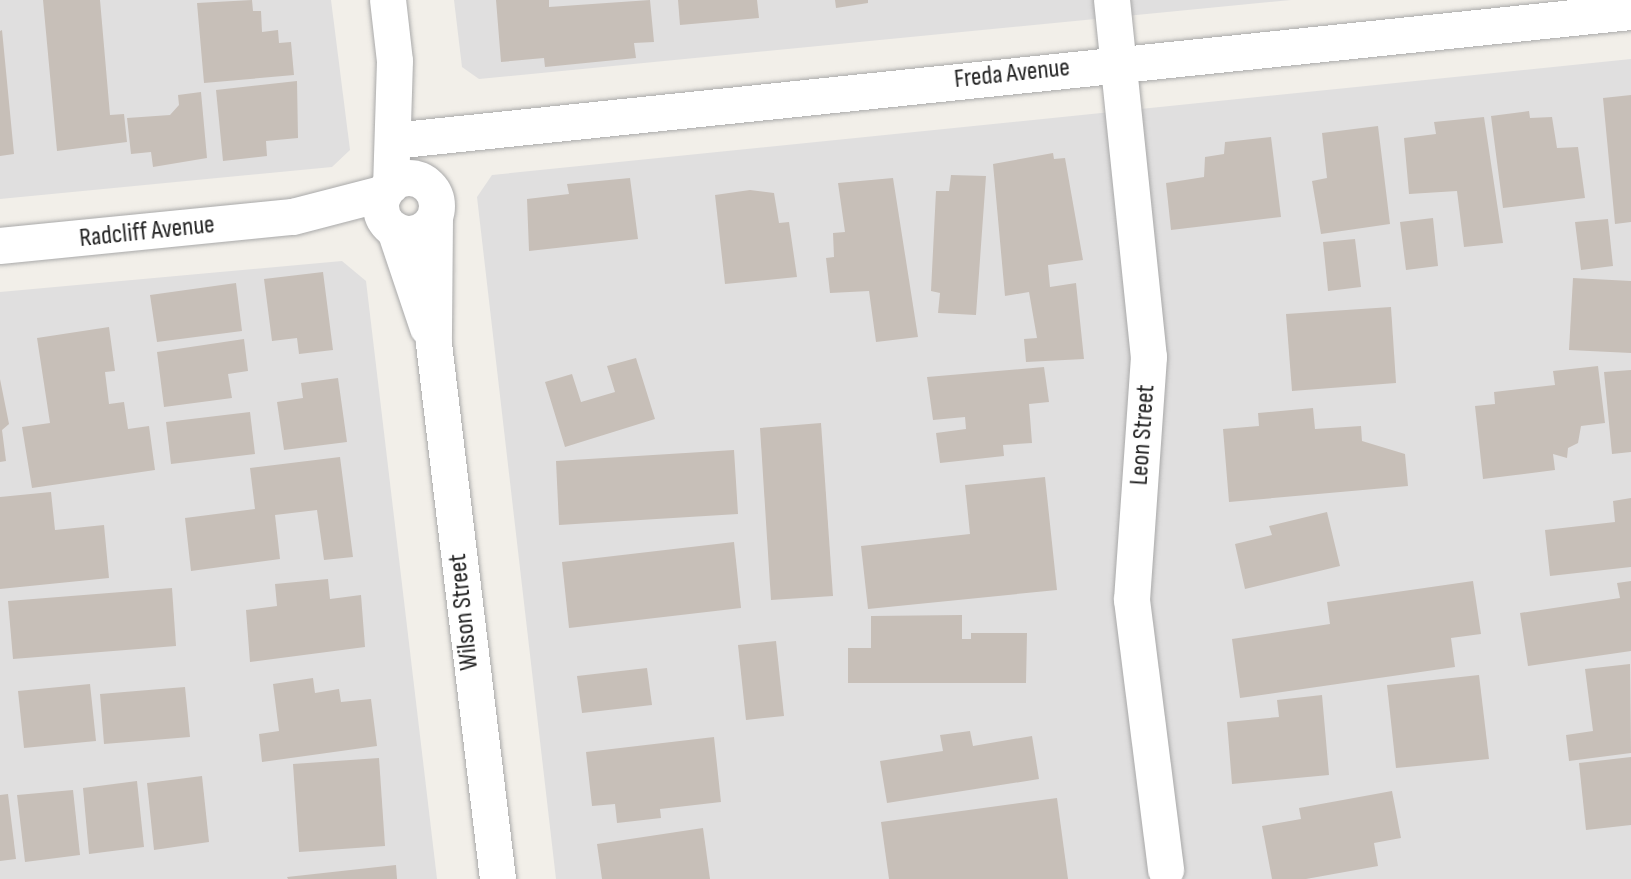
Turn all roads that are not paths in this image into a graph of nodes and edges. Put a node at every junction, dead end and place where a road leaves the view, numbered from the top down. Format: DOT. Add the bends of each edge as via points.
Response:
graph roads {
  1 [pos="388,0"];
  2 [pos="1112,0"];
  3 [pos="1631,12"];
  4 [pos="1116,64"];
  5 [pos="405,139"];
  6 [pos="433,203"];
  7 [pos="390,208"];
  8 [pos="0,246"];
  9 [pos="434,344"];
  10 [pos="1166,870"];
  11 [pos="498,879"];
  1 -- 5 [label="street, Wilson Street"];
  2 -- 4 [label="street, Leon Street"];
  3 -- 4 [label="street, Freda Avenue"];
  4 -- 5 [label="street, Freda Avenue"];
  4 -- 10 [label="street, Leon Street" via="1149,357 1132,600"];
  5 -- 6 [label="street, Wilson Street"];
  5 -- 7 [label="street, Wilson Street"];
  6 -- 7 [label="street" via="416,179"];
  6 -- 7 [label="street" via="413,234"];
  6 -- 9 [label="street, Wilson Street"];
  7 -- 8 [label="street, Radcliff Avenue"];
  7 -- 9 [label="street, Wilson Street"];
  9 -- 11 [label="street, Wilson Street"];
}
